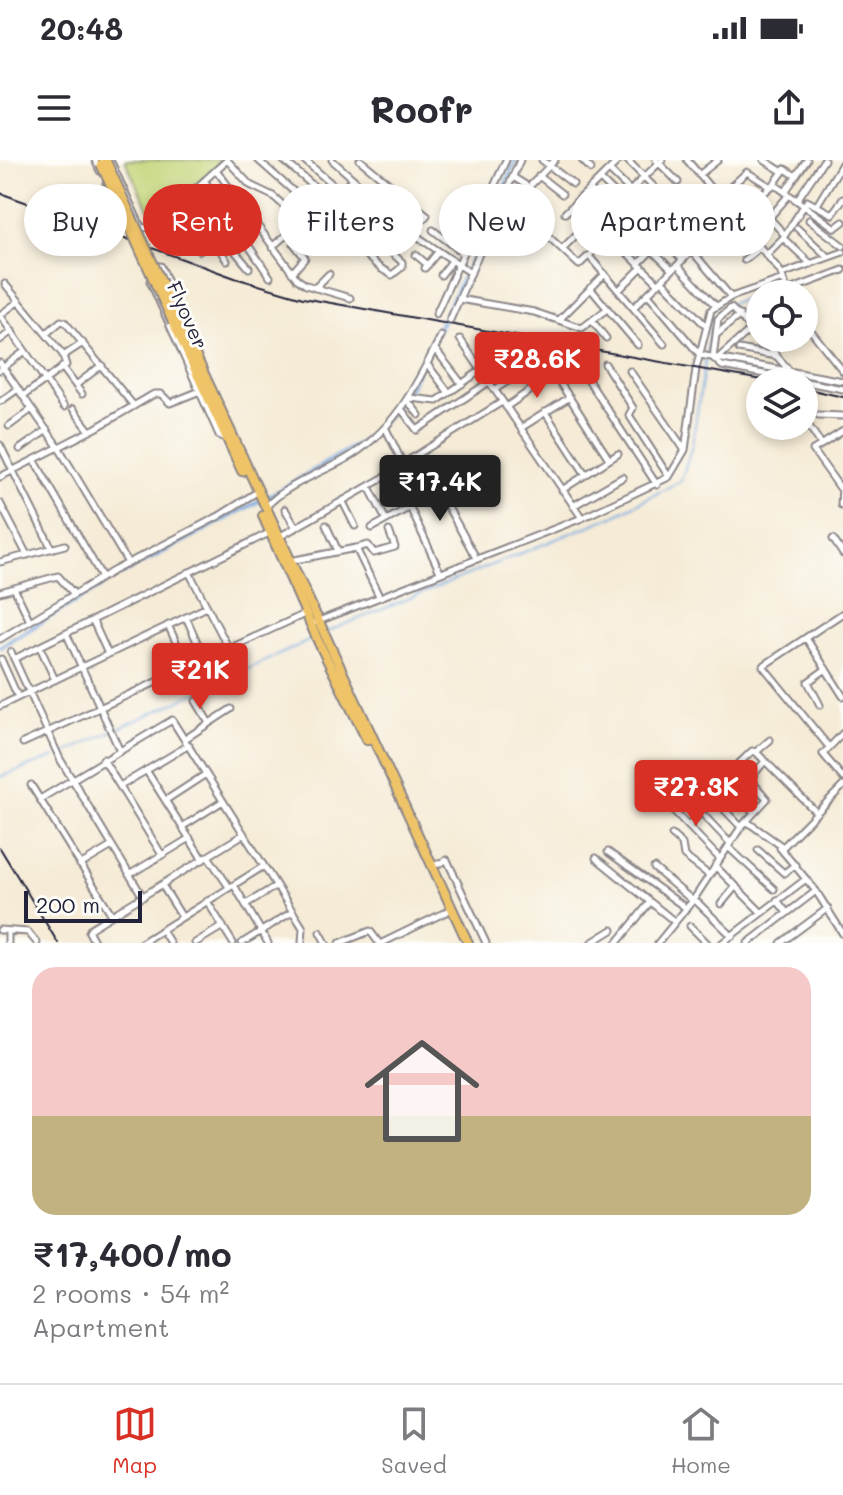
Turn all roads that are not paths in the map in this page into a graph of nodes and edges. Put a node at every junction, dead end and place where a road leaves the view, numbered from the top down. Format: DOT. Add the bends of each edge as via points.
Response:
graph roads {
  1 [pos="227,160"];
  2 [pos="258,160"];
  3 [pos="283,160"];
  4 [pos="304,160"];
  5 [pos="332,160"];
  6 [pos="506,160"];
  7 [pos="520,160"];
  8 [pos="542,160"];
  9 [pos="555,160"];
  10 [pos="582,160"];
  11 [pos="619,160"];
  12 [pos="627,160"];
  13 [pos="687,160"];
  14 [pos="718,160"];
  15 [pos="764,160"];
  16 [pos="807,160"];
  17 [pos="824,160"];
  18 [pos="103,161"];
  19 [pos="364,161"];
  20 [pos="659,161"];
  21 [pos="843,162"];
  22 [pos="775,163"];
  23 [pos="549,166"];
  24 [pos="591,169"];
  25 [pos="609,170"];
  26 [pos="217,171"];
  27 [pos="783,172"];
  28 [pos="699,175"];
  29 [pos="539,176"];
  30 [pos="796,176"];
  31 [pos="513,177"];
  32 [pos="645,177"];
  33 [pos="353,179"];
  34 [pos="600,179"];
  35 [pos="678,182"];
  36 [pos="206,183"];
  37 [pos="227,184"];
  38 [pos="285,184"];
  39 [pos="313,184"];
  40 [pos="359,184"];
  41 [pos="391,184"];
  42 [pos="495,184"];
  43 [pos="510,184"];
  44 [pos="573,184"];
  45 [pos="595,184"];
  46 [pos="605,184"];
  47 [pos="624,184"];
  48 [pos="637,184"];
  49 [pos="652,184"];
  50 [pos="706,184"];
  51 [pos="734,184"];
  52 [pos="769,184"];
  53 [pos="774,184"];
  54 [pos="775,187"];
  55 [pos="787,193"];
  56 [pos="562,194"];
  57 [pos="278,200"];
  58 [pos="797,200"];
  59 [pos="843,200"];
  60 [pos="817,205"];
  61 [pos="804,206"];
  62 [pos="571,208"];
  63 [pos="775,210"];
  64 [pos="565,213"];
  65 [pos="809,220"];
  66 [pos="843,222"];
  67 [pos="775,224"];
  68 [pos="143,228"];
  69 [pos="797,228"];
  70 [pos="433,230"];
  71 [pos="262,232"];
  72 [pos="439,235"];
  73 [pos="783,235"];
  74 [pos="423,239"];
  75 [pos="571,240"];
  76 [pos="278,242"];
  77 [pos="555,242"];
  78 [pos="775,244"];
  79 [pos="843,246"];
  80 [pos="272,247"];
  81 [pos="562,249"];
  82 [pos="438,252"];
  83 [pos="843,252"];
  84 [pos="224,256"];
  85 [pos="238,256"];
  86 [pos="256,256"];
  87 [pos="303,256"];
  88 [pos="369,256"];
  89 [pos="395,256"];
  90 [pos="417,256"];
  91 [pos="461,256"];
  92 [pos="476,256"];
  93 [pos="589,256"];
  94 [pos="630,256"];
  95 [pos="648,256"];
  96 [pos="662,256"];
  97 [pos="670,256"];
  98 [pos="687,256"];
  99 [pos="698,256"];
  100 [pos="749,256"];
  101 [pos="767,256"];
  102 [pos="828,257"];
  103 [pos="744,260"];
  104 [pos="227,261"];
  105 [pos="811,264"];
  106 [pos="456,265"];
  107 [pos="678,265"];
  108 [pos="640,266"];
  109 [pos="249,268"];
  110 [pos="843,270"];
  111 [pos="469,272"];
  112 [pos="292,273"];
  113 [pos="329,274"];
  114 [pos="605,274"];
  115 [pos="833,274"];
  116 [pos="441,275"];
  117 [pos="270,277"];
  118 [pos="843,279"];
  119 [pos="782,280"];
  120 [pos="790,280"];
  121 [pos="804,280"];
  122 [pos="661,283"];
  123 [pos="5,284"];
  124 [pos="315,288"];
  125 [pos="590,288"];
  126 [pos="619,290"];
  127 [pos="746,293"];
  128 [pos="648,294"];
  129 [pos="731,297"];
  130 [pos="350,298"];
  131 [pos="459,299"];
  132 [pos="19,301"];
  133 [pos="715,305"];
  134 [pos="634,307"];
  135 [pos="607,309"];
  136 [pos="436,314"];
  137 [pos="0,315"];
  138 [pos="740,315"];
  139 [pos="560,319"];
  140 [pos="450,320"];
  141 [pos="593,322"];
  142 [pos="746,322"];
  143 [pos="705,325"];
  144 [pos="12,331"];
  145 [pos="746,332"];
  146 [pos="47,333"];
  147 [pos="441,336"];
  148 [pos="715,336"];
  149 [pos="606,338"];
  150 [pos="460,339"];
  151 [pos="0,340"];
  152 [pos="818,340"];
  153 [pos="83,343"];
  154 [pos="664,344"];
  155 [pos="638,345"];
  156 [pos="513,348"];
  157 [pos="435,349"];
  158 [pos="739,349"];
  159 [pos="746,350"];
  160 [pos="25,351"];
  161 [pos="751,352"];
  162 [pos="756,352"];
  163 [pos="772,352"];
  164 [pos="64,356"];
  165 [pos="776,356"];
  166 [pos="573,357"];
  167 [pos="708,357"];
  168 [pos="746,363"];
  169 [pos="427,364"];
  170 [pos="605,364"];
  171 [pos="102,365"];
  172 [pos="1,367"];
  173 [pos="62,367"];
  174 [pos="781,368"];
  175 [pos="787,368"];
  176 [pos="746,370"];
  177 [pos="481,371"];
  178 [pos="630,371"];
  179 [pos="843,371"];
  180 [pos="554,374"];
  181 [pos="818,375"];
  182 [pos="45,380"];
  183 [pos="843,381"];
  184 [pos="489,382"];
  185 [pos="462,384"];
  186 [pos="818,384"];
  187 [pos="76,385"];
  188 [pos="18,389"];
  189 [pos="843,389"];
  190 [pos="494,390"];
  191 [pos="200,391"];
  192 [pos="449,393"];
  193 [pos="82,394"];
  194 [pos="23,396"];
  195 [pos="570,397"];
  196 [pos="409,399"];
  197 [pos="1,401"];
  198 [pos="504,405"];
  199 [pos="134,406"];
  200 [pos="64,407"];
  201 [pos="32,409"];
  202 [pos="73,409"];
  203 [pos="402,410"];
  204 [pos="545,412"];
  205 [pos="419,415"];
  206 [pos="818,415"];
  207 [pos="843,416"];
  208 [pos="9,426"];
  209 [pos="521,428"];
  210 [pos="386,429"];
  211 [pos="47,430"];
  212 [pos="90,431"];
  213 [pos="843,431"];
  214 [pos="230,437"];
  215 [pos="818,440"];
  216 [pos="647,443"];
  217 [pos="821,444"];
  218 [pos="0,445"];
  219 [pos="59,448"];
  220 [pos="20,449"];
  221 [pos="685,450"];
  222 [pos="635,451"];
  223 [pos="618,454"];
  224 [pos="609,459"];
  225 [pos="35,461"];
  226 [pos="404,463"];
  227 [pos="443,465"];
  228 [pos="14,472"];
  229 [pos="394,473"];
  230 [pos="429,473"];
  231 [pos="586,475"];
  232 [pos="0,477"];
  233 [pos="623,477"];
  234 [pos="669,477"];
  235 [pos="657,485"];
  236 [pos="369,487"];
  237 [pos="842,487"];
  238 [pos="402,489"];
  239 [pos="562,490"];
  240 [pos="255,494"];
  241 [pos="343,502"];
  242 [pos="0,503"];
  243 [pos="841,505"];
  244 [pos="262,506"];
  245 [pos="573,506"];
  246 [pos="410,507"];
  247 [pos="285,509"];
  248 [pos="582,518"];
  249 [pos="386,520"];
  250 [pos="326,525"];
  251 [pos="355,526"];
  252 [pos="296,528"];
  253 [pos="372,528"];
  254 [pos="389,531"];
  255 [pos="275,533"];
  256 [pos="833,539"];
  257 [pos="65,545"];
  258 [pos="356,548"];
  259 [pos="52,549"];
  260 [pos="338,551"];
  261 [pos="843,554"];
  262 [pos="27,555"];
  263 [pos="476,558"];
  264 [pos="290,561"];
  265 [pos="0,562"];
  266 [pos="128,563"];
  267 [pos="189,572"];
  268 [pos="440,572"];
  269 [pos="102,577"];
  270 [pos="14,588"];
  271 [pos="0,592"];
  272 [pos="74,594"];
  273 [pos="379,596"];
  274 [pos="207,607"];
  275 [pos="309,612"];
  276 [pos="843,613"];
  277 [pos="186,617"];
  278 [pos="30,621"];
  279 [pos="93,621"];
  280 [pos="168,625"];
  281 [pos="315,626"];
  282 [pos="0,627"];
  283 [pos="67,635"];
  284 [pos="3,638"];
  285 [pos="806,638"];
  286 [pos="321,640"];
  287 [pos="40,647"];
  288 [pos="229,649"];
  289 [pos="11,652"];
  290 [pos="108,654"];
  291 [pos="1,659"];
  292 [pos="14,659"];
  293 [pos="205,660"];
  294 [pos="81,668"];
  295 [pos="188,668"];
  296 [pos="826,669"];
  297 [pos="3,672"];
  298 [pos="55,680"];
  299 [pos="841,688"];
  300 [pos="30,691"];
  301 [pos="843,696"];
  302 [pos="18,697"];
  303 [pos="196,701"];
  304 [pos="820,705"];
  305 [pos="0,706"];
  306 [pos="100,707"];
  307 [pos="231,709"];
  308 [pos="209,723"];
  309 [pos="47,732"];
  310 [pos="843,733"];
  311 [pos="770,740"];
  312 [pos="187,742"];
  313 [pos="23,743"];
  314 [pos="829,747"];
  315 [pos="119,749"];
  316 [pos="756,752"];
  317 [pos="103,759"];
  318 [pos="765,761"];
  319 [pos="719,769"];
  320 [pos="146,770"];
  321 [pos="206,774"];
  322 [pos="725,777"];
  323 [pos="843,778"];
  324 [pos="73,779"];
  325 [pos="750,779"];
  326 [pos="698,782"];
  327 [pos="31,785"];
  328 [pos="120,786"];
  329 [pos="843,786"];
  330 [pos="683,793"];
  331 [pos="736,796"];
  332 [pos="40,799"];
  333 [pos="166,800"];
  334 [pos="715,800"];
  335 [pos="223,801"];
  336 [pos="668,805"];
  337 [pos="723,808"];
  338 [pos="754,812"];
  339 [pos="816,812"];
  340 [pos="702,813"];
  341 [pos="746,821"];
  342 [pos="688,826"];
  343 [pos="182,827"];
  344 [pos="741,827"];
  345 [pos="244,834"];
  346 [pos="672,835"];
  347 [pos="190,838"];
  348 [pos="729,845"];
  349 [pos="112,846"];
  350 [pos="780,847"];
  351 [pos="758,850"];
  352 [pos="608,852"];
  353 [pos="162,855"];
  354 [pos="205,858"];
  355 [pos="596,858"];
  356 [pos="720,859"];
  357 [pos="80,865"];
  358 [pos="795,865"];
  359 [pos="264,866"];
  360 [pos="715,866"];
  361 [pos="432,867"];
  362 [pos="654,868"];
  363 [pos="129,875"];
  364 [pos="709,875"];
  365 [pos="806,879"];
  366 [pos="457,882"];
  367 [pos="162,885"];
  368 [pos="232,886"];
  369 [pos="276,886"];
  370 [pos="736,886"];
  371 [pos="442,888"];
  372 [pos="774,889"];
  373 [pos="816,891"];
  374 [pos="143,897"];
  375 [pos="694,900"];
  376 [pos="777,900"];
  377 [pos="207,901"];
  378 [pos="650,902"];
  379 [pos="246,904"];
  380 [pos="721,904"];
  381 [pos="686,908"];
  382 [pos="828,908"];
  383 [pos="450,910"];
  384 [pos="292,912"];
  385 [pos="761,912"];
  386 [pos="787,913"];
  387 [pos="112,915"];
  388 [pos="182,917"];
  389 [pos="675,922"];
  390 [pos="223,926"];
  391 [pos="690,926"];
  392 [pos="0,930"];
  393 [pos="162,930"];
  394 [pos="612,930"];
  395 [pos="8,931"];
  396 [pos="261,931"];
  397 [pos="26,932"];
  398 [pos="320,932"];
  399 [pos="843,934"];
  400 [pos="732,936"];
  401 [pos="199,942"];
  402 [pos="8,943"];
  403 [pos="26,943"];
  404 [pos="37,943"];
  405 [pos="95,943"];
  406 [pos="141,943"];
  407 [pos="170,943"];
  408 [pos="233,943"];
  409 [pos="242,943"];
  410 [pos="268,943"];
  411 [pos="302,943"];
  412 [pos="326,943"];
  413 [pos="342,943"];
  414 [pos="380,943"];
  415 [pos="466,943"];
  416 [pos="486,943"];
  417 [pos="591,943"];
  418 [pos="617,943"];
  419 [pos="658,943"];
  420 [pos="707,943"];
  421 [pos="722,943"];
  422 [pos="748,943"];
  423 [pos="781,943"];
  1 -- 26 [label="street"];
  1 -- 57 [label="street" via="250,185"];
  2 -- 38 [label="street"];
  3 -- 39 [label="street"];
  4 -- 33 [label="street" via="340,191"];
  5 -- 33 [label="street"];
  6 -- 42 [label="street"];
  7 -- 31 [label="street"];
  8 -- 23 [label="street"];
  9 -- 23 [label="street"];
  10 -- 24 [label="street"];
  11 -- 25 [label="street"];
  12 -- 32 [label="street"];
  13 -- 28 [label="street"];
  14 -- 28 [label="street"];
  15 -- 22 [label="street"];
  16 -- 30 [label="street"];
  17 -- 58 [label="street"];
  18 -- 68 [label="street"];
  18 -- 68 [label="street" via="124,227"];
  18 -- 214 [label="main road, Flyover, bridge"];
  19 -- 41 [label="street"];
  20 -- 32 [label="street"];
  20 -- 35 [label="street"];
  21 -- 60 [label="street"];
  22 -- 27 [label="street"];
  23 -- 29 [label="street"];
  23 -- 44 [label="street"];
  25 -- 34 [label="street"];
  25 -- 47 [label="street"];
  26 -- 36 [label="street"];
  26 -- 37 [label="street"];
  27 -- 30 [label="street" via="787,169"];
  27 -- 53 [label="street"];
  28 -- 50 [label="street"];
  29 -- 31 [label="street" via="529,187"];
  29 -- 56 [label="street"];
  30 -- 55 [label="street"];
  31 -- 43 [label="street"];
  32 -- 48 [label="street"];
  32 -- 49 [label="street"];
  33 -- 40 [label="street"];
  34 -- 45 [label="street"];
  34 -- 46 [label="street"];
  51 -- 52 [label="street" via="747,172"];
  54 -- 55 [label="street"];
  55 -- 58 [label="street"];
  55 -- 63 [label="street"];
  58 -- 61 [label="street"];
  59 -- 60 [label="street" via="832,214"];
  60 -- 61 [label="street" via="808,200"];
  61 -- 66 [label="street" via="835,228"];
  61 -- 73 [label="street"];
  62 -- 64 [label="street"];
  65 -- 79 [label="street"];
  67 -- 73 [label="street"];
  69 -- 102 [label="street"];
  70 -- 72 [label="street"];
  71 -- 80 [label="street"];
  73 -- 78 [label="street"];
  73 -- 105 [label="street"];
  74 -- 82 [label="street"];
  75 -- 81 [label="street"];
  76 -- 80 [label="street"];
  77 -- 81 [label="street"];
  80 -- 112 [label="street"];
  81 -- 93 [label="street" via="579,265"];
  82 -- 90 [label="street" via="426,266"];
  82 -- 106 [label="street"];
  83 -- 102 [label="street"];
  84 -- 104 [label="street"];
  85 -- 109 [label="street"];
  86 -- 117 [label="street"];
  87 -- 112 [label="street"];
  88 -- 89 [label="street" via="392,275 402,263"];
  91 -- 106 [label="street"];
  92 -- 111 [label="street"];
  93 -- 114 [label="street"];
  94 -- 108 [label="street"];
  95 -- 108 [label="street"];
  96 -- 107 [label="street"];
  97 -- 107 [label="street"];
  98 -- 107 [label="street"];
  99 -- 129 [label="street"];
  100 -- 103 [label="street"];
  101 -- 119 [label="street"];
  102 -- 105 [label="street"];
  105 -- 120 [label="street"];
  106 -- 111 [label="street"];
  106 -- 116 [label="street"];
  106 -- 136 [label="street"];
  107 -- 122 [label="street"];
  107 -- 133 [label="street"];
  108 -- 122 [label="street"];
  108 -- 126 [label="street"];
  110 -- 115 [label="street"];
  111 -- 131 [label="street"];
  112 -- 124 [label="street"];
  113 -- 124 [label="street"];
  114 -- 125 [label="street"];
  114 -- 126 [label="street"];
  115 -- 118 [label="street"];
  115 -- 121 [label="street"];
  122 -- 128 [label="street"];
  122 -- 143 [label="street"];
  123 -- 132 [label="street"];
  124 -- 130 [label="street"];
  125 -- 135 [label="street"];
  125 -- 139 [label="street"];
  126 -- 134 [label="street"];
  127 -- 129 [label="street"];
  128 -- 134 [label="street"];
  128 -- 167 [label="street"];
  129 -- 133 [label="street"];
  131 -- 139 [label="street"];
  131 -- 140 [label="street"];
  132 -- 137 [label="street"];
  132 -- 146 [label="street"];
  133 -- 143 [label="street"];
  134 -- 154 [label="street"];
  135 -- 141 [label="street"];
  135 -- 155 [label="street"];
  137 -- 144 [label="street"];
  138 -- 142 [label="street"];
  138 -- 148 [label="street"];
  138 -- 148 [label="street" via="732,308 721,314"];
  139 -- 141 [label="street" via="582,328"];
  141 -- 149 [label="street"];
  143 -- 167 [label="street"];
  144 -- 151 [label="street"];
  144 -- 160 [label="street"];
  145 -- 167 [label="street"];
  146 -- 153 [label="street" via="63,321"];
  146 -- 164 [label="street"];
  147 -- 157 [label="street"];
  148 -- 167 [label="street"];
  150 -- 177 [label="street"];
  152 -- 179 [label="street"];
  153 -- 164 [label="street"];
  153 -- 171 [label="street"];
  156 -- 177 [label="street"];
  157 -- 169 [label="street"];
  157 -- 185 [label="street"];
  158 -- 159 [label="street"];
  160 -- 172 [label="street"];
  160 -- 182 [label="street"];
  161 -- 168 [label="street"];
  162 -- 165 [label="street"];
  163 -- 165 [label="street"];
  164 -- 173 [label="street" via="67,364"];
  165 -- 175 [label="street"];
  166 -- 222 [label="street"];
  167 -- 168 [label="street"];
  167 -- 176 [label="street"];
  167 -- 221 [label="street"];
  168 -- 174 [label="street"];
  169 -- 192 [label="street"];
  169 -- 196 [label="street"];
  170 -- 216 [label="street" via="633,408 629,415"];
  171 -- 187 [label="street"];
  171 -- 199 [label="street"];
  172 -- 188 [label="street"];
  173 -- 182 [label="street"];
  173 -- 187 [label="street"];
  177 -- 184 [label="street"];
  177 -- 185 [label="street"];
  178 -- 221 [label="street"];
  180 -- 190 [label="street" via="542,358"];
  180 -- 195 [label="street"];
  180 -- 198 [label="street"];
  181 -- 183 [label="street"];
  182 -- 194 [label="street"];
  182 -- 200 [label="street"];
  184 -- 190 [label="street"];
  184 -- 203 [label="street" via="417,430"];
  185 -- 192 [label="street"];
  186 -- 189 [label="street"];
  187 -- 193 [label="street"];
  188 -- 194 [label="street"];
  188 -- 197 [label="street"];
  190 -- 198 [label="street"];
  191 -- 199 [label="street" via="170,403 154,394"];
  191 -- 214 [label="street" via="219,435"];
  191 -- 214 [label="street" via="145,267 161,266 234,429"];
  192 -- 196 [label="street" via="437,401"];
  194 -- 201 [label="street"];
  195 -- 204 [label="street"];
  195 -- 224 [label="street"];
  196 -- 203 [label="street"];
  196 -- 205 [label="street"];
  198 -- 209 [label="street"];
  198 -- 226 [label="street"];
  199 -- 212 [label="street"];
  201 -- 208 [label="street"];
  201 -- 211 [label="street"];
  202 -- 212 [label="street"];
  203 -- 210 [label="street"];
  204 -- 209 [label="street"];
  204 -- 231 [label="street"];
  206 -- 207 [label="street"];
  209 -- 239 [label="street"];
  210 -- 226 [label="street"];
  210 -- 244 [label="street" via="361,450"];
  211 -- 219 [label="street"];
  211 -- 220 [label="street"];
  212 -- 219 [label="street"];
  213 -- 217 [label="street"];
  214 -- 240 [label="main road, Flyover"];
  215 -- 217 [label="street"];
  216 -- 222 [label="street"];
  216 -- 234 [label="street"];
  217 -- 237 [label="street" via="814,452"];
  218 -- 228 [label="street"];
  219 -- 225 [label="street"];
  219 -- 266 [label="street"];
  221 -- 234 [label="street"];
  222 -- 235 [label="street"];
  223 -- 224 [label="street"];
  224 -- 231 [label="street"];
  225 -- 228 [label="street"];
  225 -- 269 [label="street"];
  226 -- 229 [label="street"];
  227 -- 230 [label="street"];
  228 -- 232 [label="street"];
  228 -- 259 [label="street"];
  229 -- 236 [label="street"];
  229 -- 238 [label="street"];
  230 -- 238 [label="street"];
  230 -- 263 [label="street"];
  231 -- 239 [label="street"];
  233 -- 245 [label="street"];
  234 -- 235 [label="street"];
  235 -- 248 [label="street"];
  236 -- 241 [label="street"];
  236 -- 249 [label="street"];
  237 -- 243 [label="street"];
  238 -- 246 [label="street"];
  239 -- 245 [label="street"];
  240 -- 244 [label="main road, Flyover"];
  240 -- 266 [label="street"];
  241 -- 251 [label="street"];
  241 -- 252 [label="street"];
  242 -- 262 [label="street"];
  244 -- 255 [label="main road, Flyover"];
  245 -- 248 [label="street"];
  246 -- 249 [label="street"];
  246 -- 268 [label="street"];
  247 -- 252 [label="street"];
  248 -- 263 [label="street"];
  249 -- 253 [label="street"];
  250 -- 260 [label="street"];
  252 -- 255 [label="street"];
  254 -- 258 [label="street" via="395,547 376,553 368,545"];
  255 -- 264 [label="main road"];
  255 -- 267 [label="street"];
  255 -- 275 [label="main road"];
  256 -- 261 [label="street"];
  257 -- 259 [label="street"];
  258 -- 260 [label="street"];
  258 -- 273 [label="street"];
  259 -- 262 [label="street"];
  260 -- 264 [label="street"];
  262 -- 265 [label="street"];
  263 -- 268 [label="street"];
  264 -- 275 [label="main road"];
  266 -- 269 [label="street"];
  267 -- 274 [label="street"];
  267 -- 279 [label="street"];
  268 -- 273 [label="street"];
  269 -- 272 [label="street"];
  270 -- 271 [label="street"];
  270 -- 272 [label="street" via="58,576"];
  270 -- 278 [label="street"];
  272 -- 278 [label="street"];
  273 -- 281 [label="street"];
  274 -- 277 [label="street"];
  274 -- 288 [label="street"];
  275 -- 281 [label="main road"];
  275 -- 288 [label="street"];
  276 -- 285 [label="street"];
  277 -- 280 [label="street"];
  277 -- 293 [label="street"];
  278 -- 284 [label="street"];
  279 -- 283 [label="street"];
  279 -- 290 [label="street"];
  280 -- 290 [label="street"];
  280 -- 295 [label="street"];
  281 -- 286 [label="main road"];
  282 -- 284 [label="street"];
  283 -- 287 [label="street"];
  283 -- 294 [label="street"];
  285 -- 296 [label="street"];
  285 -- 314 [label="street" via="763,666"];
  286 -- 361 [label="main road"];
  286 -- 383 [label="main road"];
  287 -- 292 [label="street"];
  287 -- 298 [label="street"];
  288 -- 293 [label="street"];
  289 -- 292 [label="street"];
  290 -- 294 [label="street"];
  291 -- 297 [label="street"];
  292 -- 300 [label="street"];
  293 -- 295 [label="street"];
  294 -- 298 [label="street"];
  294 -- 306 [label="street"];
  295 -- 306 [label="street"];
  296 -- 299 [label="street"];
  296 -- 304 [label="street" via="808,682"];
  297 -- 302 [label="street"];
  298 -- 300 [label="street"];
  299 -- 301 [label="street"];
  300 -- 302 [label="street"];
  300 -- 309 [label="street"];
  302 -- 305 [label="street"];
  303 -- 308 [label="street"];
  306 -- 309 [label="street"];
  306 -- 315 [label="street"];
  307 -- 308 [label="street"];
  308 -- 312 [label="street"];
  309 -- 313 [label="street"];
  309 -- 324 [label="street"];
  310 -- 314 [label="street"];
  311 -- 316 [label="street"];
  312 -- 315 [label="street" via="169,720"];
  312 -- 320 [label="street"];
  312 -- 321 [label="street"];
  314 -- 323 [label="street" via="823,754"];
  315 -- 317 [label="street"];
  316 -- 318 [label="street"];
  316 -- 322 [label="street"];
  317 -- 324 [label="street"];
  317 -- 328 [label="street"];
  318 -- 325 [label="street"];
  318 -- 339 [label="street"];
  319 -- 322 [label="street"];
  320 -- 328 [label="street"];
  320 -- 333 [label="street"];
  321 -- 333 [label="street"];
  321 -- 335 [label="street"];
  322 -- 334 [label="street" via="729,783"];
  324 -- 332 [label="street"];
  324 -- 349 [label="street"];
  325 -- 331 [label="street"];
  325 -- 338 [label="street" via="768,797"];
  326 -- 334 [label="street"];
  327 -- 332 [label="street"];
  328 -- 353 [label="street"];
  329 -- 339 [label="street"];
  330 -- 340 [label="street"];
  331 -- 337 [label="street"];
  331 -- 338 [label="street"];
  332 -- 357 [label="street"];
  333 -- 343 [label="street"];
  334 -- 337 [label="street"];
  334 -- 340 [label="street"];
  335 -- 343 [label="street"];
  335 -- 345 [label="street"];
  336 -- 342 [label="street"];
  337 -- 344 [label="street"];
  338 -- 341 [label="street"];
  339 -- 350 [label="street"];
  340 -- 342 [label="street"];
  340 -- 348 [label="street"];
  341 -- 344 [label="street"];
  341 -- 350 [label="street"];
  342 -- 356 [label="street"];
  343 -- 347 [label="street"];
  344 -- 348 [label="street"];
  345 -- 354 [label="street"];
  345 -- 359 [label="street"];
  346 -- 364 [label="street" via="682,844 684,856"];
  347 -- 353 [label="street"];
  347 -- 354 [label="street"];
  348 -- 356 [label="street"];
  348 -- 372 [label="street"];
  349 -- 357 [label="street"];
  349 -- 363 [label="street"];
  350 -- 358 [label="street"];
  351 -- 358 [label="street" via="784,873"];
  352 -- 381 [label="street"];
  353 -- 363 [label="street"];
  354 -- 367 [label="street"];
  354 -- 368 [label="street"];
  355 -- 378 [label="street"];
  356 -- 360 [label="street"];
  357 -- 387 [label="street"];
  358 -- 365 [label="street"];
  359 -- 368 [label="street"];
  359 -- 369 [label="street"];
  360 -- 364 [label="street"];
  360 -- 370 [label="street"];
  361 -- 366 [label="street" via="447,860"];
  361 -- 371 [label="main road"];
  362 -- 375 [label="street"];
  363 -- 374 [label="street"];
  364 -- 375 [label="street"];
  365 -- 373 [label="street"];
  365 -- 376 [label="street"];
  366 -- 371 [label="street"];
  366 -- 416 [label="street"];
  367 -- 374 [label="street"];
  367 -- 388 [label="street"];
  368 -- 377 [label="street"];
  368 -- 379 [label="street"];
  369 -- 379 [label="street"];
  369 -- 384 [label="street"];
  370 -- 380 [label="street"];
  370 -- 385 [label="street"];
  371 -- 383 [label="main road"];
  373 -- 382 [label="street"];
  373 -- 386 [label="street"];
  374 -- 387 [label="street"];
  375 -- 381 [label="street"];
  375 -- 400 [label="street"];
  376 -- 385 [label="street"];
  376 -- 386 [label="street"];
  377 -- 388 [label="street"];
  377 -- 390 [label="street"];
  378 -- 389 [label="street"];
  378 -- 418 [label="street"];
  379 -- 396 [label="street"];
  381 -- 389 [label="street"];
  382 -- 399 [label="street"];
  382 -- 423 [label="street"];
  383 -- 414 [label="street"];
  383 -- 415 [label="main road"];
  384 -- 396 [label="street"];
  384 -- 411 [label="street" via="305,933"];
  385 -- 400 [label="street"];
  386 -- 422 [label="street"];
  387 -- 405 [label="street" via="90,930"];
  388 -- 393 [label="street"];
  389 -- 419 [label="street"];
  390 -- 401 [label="street"];
  390 -- 408 [label="street"];
  391 -- 420 [label="street"];
  392 -- 395 [label="street"];
  393 -- 406 [label="street"];
  393 -- 407 [label="street"];
  394 -- 417 [label="street"];
  395 -- 397 [label="street"];
  395 -- 402 [label="street"];
  396 -- 409 [label="street"];
  396 -- 410 [label="street"];
  397 -- 403 [label="street"];
  397 -- 404 [label="street"];
  398 -- 412 [label="street"];
  400 -- 421 [label="street"];
  413 -- 414 [label="street" via="370,931"];
}
